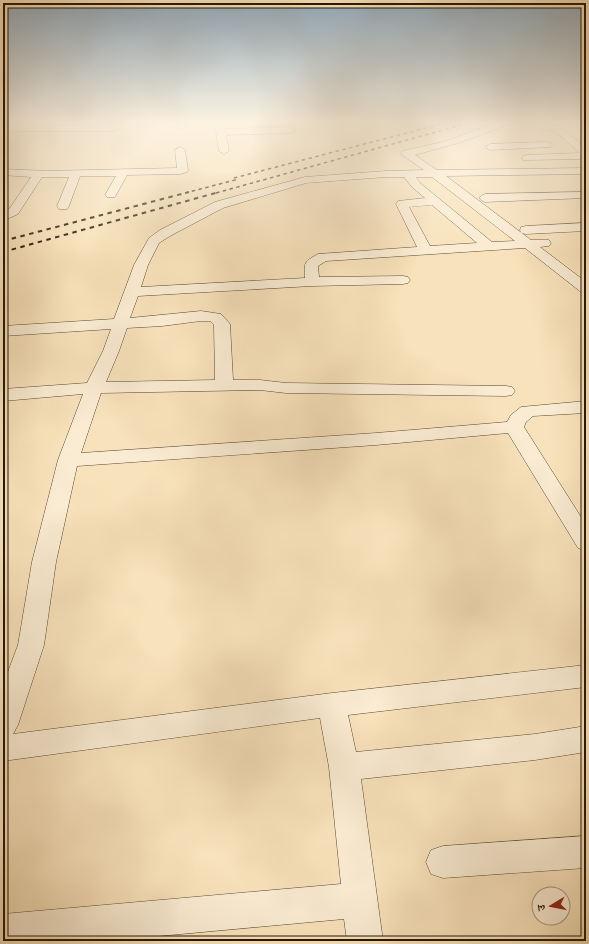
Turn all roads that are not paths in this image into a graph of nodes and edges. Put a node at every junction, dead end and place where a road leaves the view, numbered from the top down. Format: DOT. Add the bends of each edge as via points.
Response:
graph roads {
  1 [pos="182,166"];
  2 [pos="427,166"];
  3 [pos="437,166"];
  4 [pos="568,171"];
  5 [pos="586,171"];
  6 [pos="3,172"];
  7 [pos="448,172"];
  8 [pos="123,173"];
  9 [pos="407,173"];
  10 [pos="435,173"];
  11 [pos="38,174"];
  12 [pos="76,174"];
  13 [pos="465,183"];
  14 [pos="111,195"];
  15 [pos="586,195"];
  16 [pos="485,198"];
  17 [pos="434,201"];
  18 [pos="62,206"];
  19 [pos="3,216"];
  20 [pos="586,227"];
  21 [pos="526,230"];
  22 [pos="544,243"];
  23 [pos="526,245"];
  24 [pos="488,246"];
  25 [pos="425,250"];
  26 [pos="584,271"];
  27 [pos="403,280"];
  28 [pos="312,282"];
  29 [pos="586,289"];
  30 [pos="131,292"];
  31 [pos="120,324"];
  32 [pos="3,331"];
  33 [pos="224,385"];
  34 [pos="94,388"];
  35 [pos="506,392"];
  36 [pos="3,395"];
  37 [pos="584,411"];
  38 [pos="514,427"];
  39 [pos="68,460"];
  40 [pos="586,543"];
  41 [pos="586,676"];
  42 [pos="9,693"];
  43 [pos="332,705"];
  44 [pos="3,725"];
  45 [pos="586,740"];
  46 [pos="3,748"];
  47 [pos="344,767"];
  48 [pos="586,852"];
  49 [pos="443,862"];
  50 [pos="360,900"];
  51 [pos="3,932"];
  52 [pos="365,941"];
  1 -- 8 [label="street" via="183,170 180,171"];
  2 -- 10 [label="street"];
  3 -- 7 [label="street"];
  4 -- 5 [label="street"];
  4 -- 7 [label="street"];
  4 -- 13 [label="street" via="579,180"];
  6 -- 11 [label="street"];
  7 -- 10 [label="street"];
  7 -- 13 [label="street"];
  8 -- 12 [label="street"];
  8 -- 14 [label="street"];
  9 -- 10 [label="street"];
  9 -- 17 [label="street"];
  9 -- 30 [label="street" via="363,174 305,180 219,205 154,241"];
  10 -- 23 [label="street"];
  11 -- 12 [label="street"];
  11 -- 19 [label="street" via="14,211"];
  12 -- 18 [label="street"];
  13 -- 16 [label="street"];
  15 -- 16 [label="street"];
  16 -- 21 [label="street"];
  17 -- 24 [label="street"];
  17 -- 25 [label="street" via="402,205"];
  20 -- 21 [label="street"];
  21 -- 22 [label="street"];
  22 -- 23 [label="street"];
  22 -- 26 [label="street"];
  23 -- 24 [label="street"];
  23 -- 29 [label="street"];
  24 -- 25 [label="street"];
  25 -- 28 [label="street" via="318,259 311,264"];
  27 -- 28 [label="street"];
  28 -- 30 [label="street"];
  30 -- 31 [label="street"];
  31 -- 32 [label="street"];
  31 -- 33 [label="street" via="201,316 215,318 222,324"];
  31 -- 34 [label="street"];
  33 -- 34 [label="street"];
  33 -- 35 [label="street"];
  34 -- 36 [label="street"];
  34 -- 39 [label="street"];
  37 -- 38 [label="street" via="528,411 518,419"];
  38 -- 39 [label="street"];
  38 -- 40 [label="street"];
  39 -- 42 [label="street" via="44,562 31,645"];
  41 -- 43 [label="street"];
  42 -- 44 [label="street"];
  43 -- 46 [label="street"];
  43 -- 47 [label="street"];
  45 -- 47 [label="street"];
  47 -- 50 [label="street"];
  48 -- 49 [label="street"];
  50 -- 51 [label="street"];
  50 -- 52 [label="street"];
}
